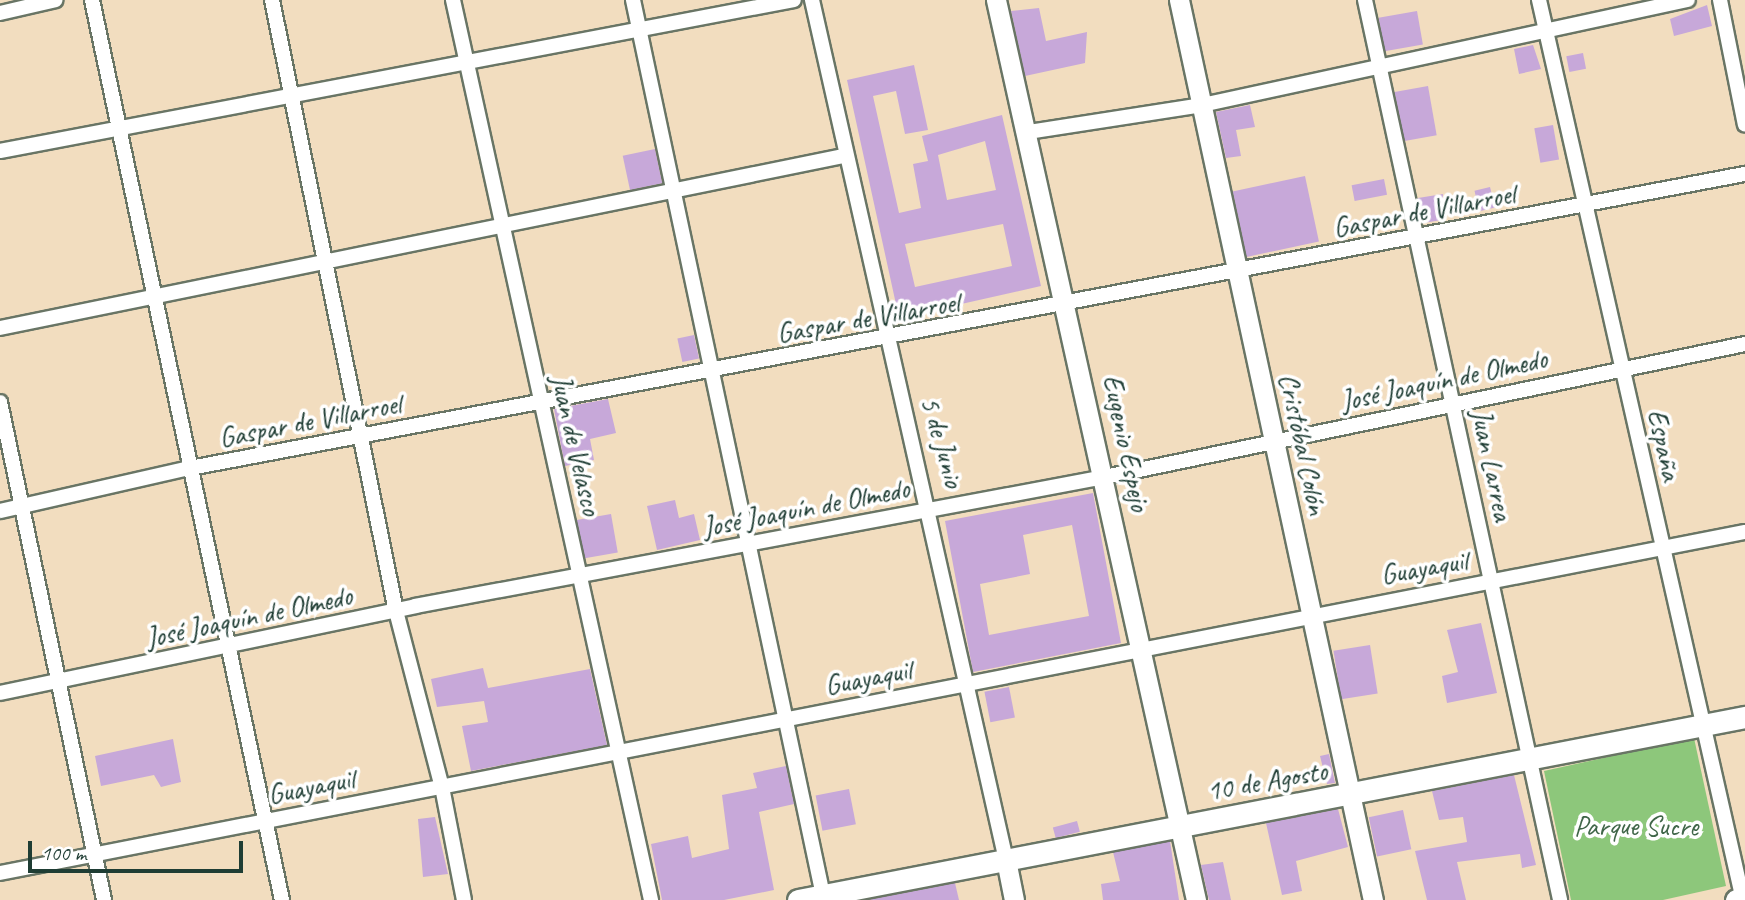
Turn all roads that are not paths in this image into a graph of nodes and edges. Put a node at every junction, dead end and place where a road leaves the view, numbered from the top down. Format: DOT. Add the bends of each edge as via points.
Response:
graph roads {
  1 [pos="56,0"];
  2 [pos="92,0"];
  3 [pos="272,0"];
  4 [pos="453,0"];
  5 [pos="633,0"];
  6 [pos="794,0"];
  7 [pos="812,0"];
  8 [pos="996,0"];
  9 [pos="1179,0"];
  10 [pos="1365,0"];
  11 [pos="1539,0"];
  12 [pos="1688,0"];
  13 [pos="1720,0"];
  14 [pos="0,13"];
  15 [pos="638,26"];
  16 [pos="1545,30"];
  17 [pos="468,62"];
  18 [pos="1379,63"];
  19 [pos="292,98"];
  20 [pos="1202,105"];
  21 [pos="1745,125"];
  22 [pos="118,129"];
  23 [pos="1028,132"];
  24 [pos="0,151"];
  25 [pos="843,156"];
  26 [pos="1745,174"];
  27 [pos="673,191"];
  28 [pos="1584,205"];
  29 [pos="503,225"];
  30 [pos="1417,238"];
  31 [pos="326,264"];
  32 [pos="1237,271"];
  33 [pos="154,296"];
  34 [pos="1066,304"];
  35 [pos="0,328"];
  36 [pos="885,341"];
  37 [pos="1745,344"];
  38 [pos="1622,368"];
  39 [pos="711,371"];
  40 [pos="541,401"];
  41 [pos="1453,401"];
  42 [pos="0,402"];
  43 [pos="360,438"];
  44 [pos="1275,443"];
  45 [pos="190,468"];
  46 [pos="1105,477"];
  47 [pos="23,507"];
  48 [pos="932,509"];
  49 [pos="0,511"];
  50 [pos="1745,532"];
  51 [pos="748,544"];
  52 [pos="1662,548"];
  53 [pos="581,577"];
  54 [pos="1492,582"];
  55 [pos="396,611"];
  56 [pos="1310,613"];
  57 [pos="227,645"];
  58 [pos="1142,650"];
  59 [pos="58,683"];
  60 [pos="962,685"];
  61 [pos="0,693"];
  62 [pos="1745,717"];
  63 [pos="785,720"];
  64 [pos="1703,725"];
  65 [pos="619,752"];
  66 [pos="1531,758"];
  67 [pos="442,787"];
  68 [pos="1350,795"];
  69 [pos="264,821"];
  70 [pos="1180,825"];
  71 [pos="96,854"];
  72 [pos="1006,860"];
  73 [pos="0,873"];
  74 [pos="824,898"];
  75 [pos="1741,899"];
  76 [pos="104,900"];
  77 [pos="282,900"];
  78 [pos="464,900"];
  79 [pos="651,900"];
  80 [pos="798,900"];
  81 [pos="1014,900"];
  82 [pos="1196,900"];
  83 [pos="1373,900"];
  84 [pos="1560,900"];
  1 -- 14 [label="street"];
  2 -- 22 [label="street"];
  3 -- 19 [label="street"];
  4 -- 17 [label="street, Juan de Velasco"];
  5 -- 15 [label="street"];
  6 -- 15 [label="street"];
  7 -- 25 [label="street, 5 de Junio"];
  8 -- 23 [label="street, Eugenio Espejo"];
  9 -- 20 [label="street, Cristóbal Colón"];
  10 -- 18 [label="street, Juan Larrea"];
  11 -- 16 [label="street, España"];
  12 -- 16 [label="street"];
  13 -- 21 [label="street"];
  15 -- 17 [label="street"];
  15 -- 27 [label="street"];
  16 -- 18 [label="street"];
  16 -- 28 [label="street, España"];
  17 -- 19 [label="street"];
  17 -- 29 [label="street, Juan de Velasco"];
  18 -- 20 [label="street"];
  18 -- 30 [label="street, Juan Larrea"];
  19 -- 22 [label="street"];
  19 -- 31 [label="street"];
  20 -- 23 [label="street"];
  20 -- 32 [label="street, Cristóbal Colón"];
  22 -- 24 [label="street"];
  22 -- 33 [label="street"];
  23 -- 34 [label="street, Eugenio Espejo"];
  25 -- 27 [label="street"];
  25 -- 36 [label="street, 5 de Junio"];
  26 -- 28 [label="street, Gaspar de Villarroel"];
  27 -- 29 [label="street"];
  27 -- 39 [label="street"];
  28 -- 30 [label="street, Gaspar de Villarroel"];
  28 -- 38 [label="street, España"];
  29 -- 31 [label="street"];
  29 -- 40 [label="street, Juan de Velasco"];
  30 -- 32 [label="street, Gaspar de Villarroel"];
  30 -- 41 [label="street, Juan Larrea"];
  31 -- 33 [label="street"];
  31 -- 43 [label="street"];
  32 -- 34 [label="street, Gaspar de Villarroel"];
  32 -- 44 [label="street, Cristóbal Colón"];
  33 -- 35 [label="street"];
  33 -- 45 [label="street"];
  34 -- 36 [label="street, Gaspar de Villarroel"];
  34 -- 46 [label="street, Eugenio Espejo"];
  36 -- 39 [label="street, Gaspar de Villarroel"];
  36 -- 48 [label="street, 5 de Junio"];
  37 -- 38 [label="street, José Joaquín de Olmedo"];
  38 -- 41 [label="street, José Joaquín de Olmedo"];
  38 -- 52 [label="street, España"];
  39 -- 40 [label="street, Gaspar de Villarroel"];
  39 -- 51 [label="street"];
  40 -- 43 [label="street, Gaspar de Villarroel"];
  40 -- 53 [label="street, Juan de Velasco"];
  41 -- 44 [label="street, José Joaquín de Olmedo"];
  41 -- 54 [label="street, Juan Larrea"];
  42 -- 47 [label="street"];
  43 -- 45 [label="street, Gaspar de Villarroel"];
  43 -- 55 [label="street"];
  44 -- 46 [label="street, José Joaquín de Olmedo"];
  44 -- 56 [label="street, Cristóbal Colón"];
  45 -- 47 [label="street, Gaspar de Villarroel"];
  45 -- 57 [label="street"];
  46 -- 48 [label="street, José Joaquín de Olmedo"];
  46 -- 58 [label="street, Eugenio Espejo"];
  47 -- 49 [label="street, Gaspar de Villarroel"];
  47 -- 59 [label="street"];
  48 -- 51 [label="street, José Joaquín de Olmedo"];
  48 -- 60 [label="street, 5 de Junio"];
  50 -- 52 [label="street, Guayaquil"];
  51 -- 53 [label="street, José Joaquín de Olmedo"];
  51 -- 63 [label="street"];
  52 -- 54 [label="street, Guayaquil"];
  52 -- 64 [label="street, España"];
  53 -- 55 [label="street, José Joaquín de Olmedo"];
  53 -- 65 [label="street, Juan de Velasco"];
  54 -- 56 [label="street, Guayaquil"];
  54 -- 66 [label="street, Juan Larrea"];
  55 -- 57 [label="street, José Joaquín de Olmedo"];
  55 -- 67 [label="street"];
  56 -- 58 [label="street, Guayaquil"];
  56 -- 68 [label="street, Cristóbal Colón"];
  57 -- 59 [label="street, José Joaquín de Olmedo"];
  57 -- 69 [label="street"];
  58 -- 60 [label="street, Guayaquil"];
  58 -- 70 [label="street, Eugenio Espejo"];
  59 -- 61 [label="street, José Joaquín de Olmedo"];
  59 -- 71 [label="street"];
  60 -- 63 [label="street, Guayaquil"];
  60 -- 72 [label="street, 5 de Junio"];
  62 -- 64 [label="main road, 10 de Agosto"];
  63 -- 65 [label="street, Guayaquil"];
  63 -- 74 [label="street"];
  64 -- 66 [label="main road, 10 de Agosto"];
  64 -- 75 [label="street, España"];
  65 -- 67 [label="street, Guayaquil"];
  65 -- 79 [label="street, Juan de Velasco"];
  66 -- 68 [label="main road, 10 de Agosto"];
  66 -- 84 [label="street, Juan Larrea"];
  67 -- 69 [label="street, Guayaquil"];
  67 -- 78 [label="street"];
  68 -- 70 [label="main road, 10 de Agosto"];
  68 -- 83 [label="street, Cristóbal Colón"];
  69 -- 71 [label="street, Guayaquil"];
  69 -- 77 [label="street"];
  70 -- 72 [label="main road, 10 de Agosto"];
  70 -- 82 [label="street, Eugenio Espejo"];
  71 -- 73 [label="street, Guayaquil"];
  71 -- 76 [label="street"];
  72 -- 74 [label="main road, 10 de Agosto"];
  72 -- 81 [label="street, 5 de Junio"];
  74 -- 80 [label="main road, 10 de Agosto"];
}
